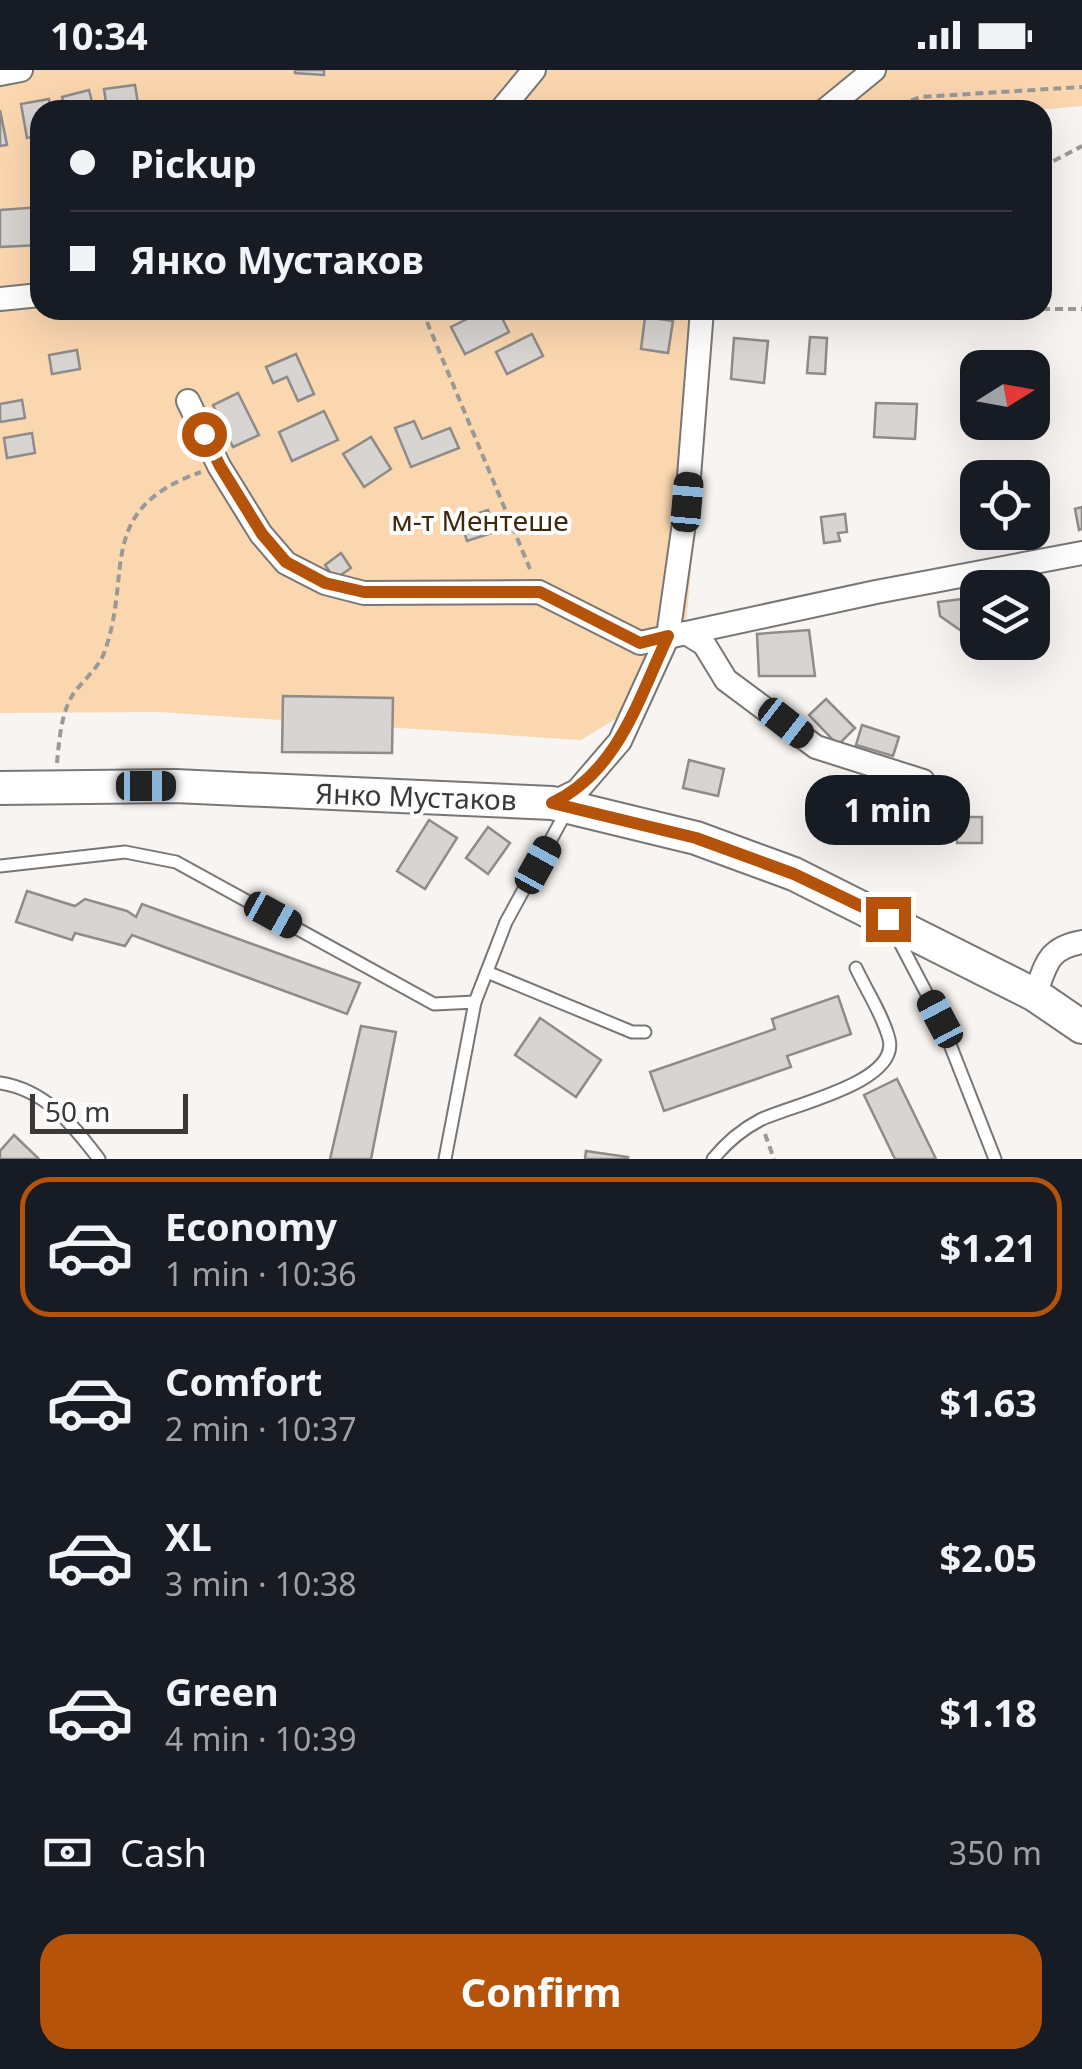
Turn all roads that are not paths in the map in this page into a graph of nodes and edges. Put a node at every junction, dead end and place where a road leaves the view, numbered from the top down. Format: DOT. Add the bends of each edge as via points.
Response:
graph roads {
  1 [pos="21,70"];
  2 [pos="534,70"];
  3 [pos="874,70"];
  4 [pos="0,74"];
  5 [pos="509,100"];
  6 [pos="836,100"];
  7 [pos="30,296"];
  8 [pos="0,299"];
  9 [pos="701,320"];
  10 [pos="188,401"];
  11 [pos="1082,553"];
  12 [pos="677,634"];
  13 [pos="923,781"];
  14 [pos="0,788"];
  15 [pos="561,805"];
  16 [pos="0,866"];
  17 [pos="888,919"];
  18 [pos="1082,942"];
  19 [pos="856,968"];
  20 [pos="487,972"];
  21 [pos="1035,996"];
  22 [pos="476,1002"];
  23 [pos="1082,1028"];
  24 [pos="646,1032"];
  25 [pos="0,1082"];
  26 [pos="99,1159"];
  27 [pos="445,1159"];
  28 [pos="713,1159"];
  29 [pos="995,1159"];
  1 -- 4 [label="street"];
  2 -- 5 [label="street"];
  3 -- 6 [label="street"];
  7 -- 8 [label="street"];
  9 -- 12 [label="street"];
  10 -- 12 [label="street" via="262,534 286,562 325,583 364,592 540,592 640,643"];
  11 -- 12 [label="street"];
  12 -- 13 [label="street" via="704,644 726,680 816,747"];
  12 -- 15 [label="street" via="620,741"];
  14 -- 15 [label="street, Янко Мустаков" via="176,786"];
  15 -- 17 [label="street, Янко Мустаков" via="696,838"];
  15 -- 20 [label="lane"];
  16 -- 22 [label="lane" via="126,852 176,862 434,1004"];
  17 -- 21 [label="street, Янко Мустаков"];
  17 -- 29 [label="lane" via="940,1019"];
  18 -- 21 [label="street" via="1062,945 1050,957"];
  19 -- 28 [label="lane" via="890,1040 879,1069 760,1120"];
  20 -- 22 [label="lane"];
  20 -- 24 [label="lane"];
  21 -- 23 [label="street, Янко Мустаков"];
  22 -- 27 [label="lane"];
  25 -- 26 [label="lane" via="44,1098"];
}
